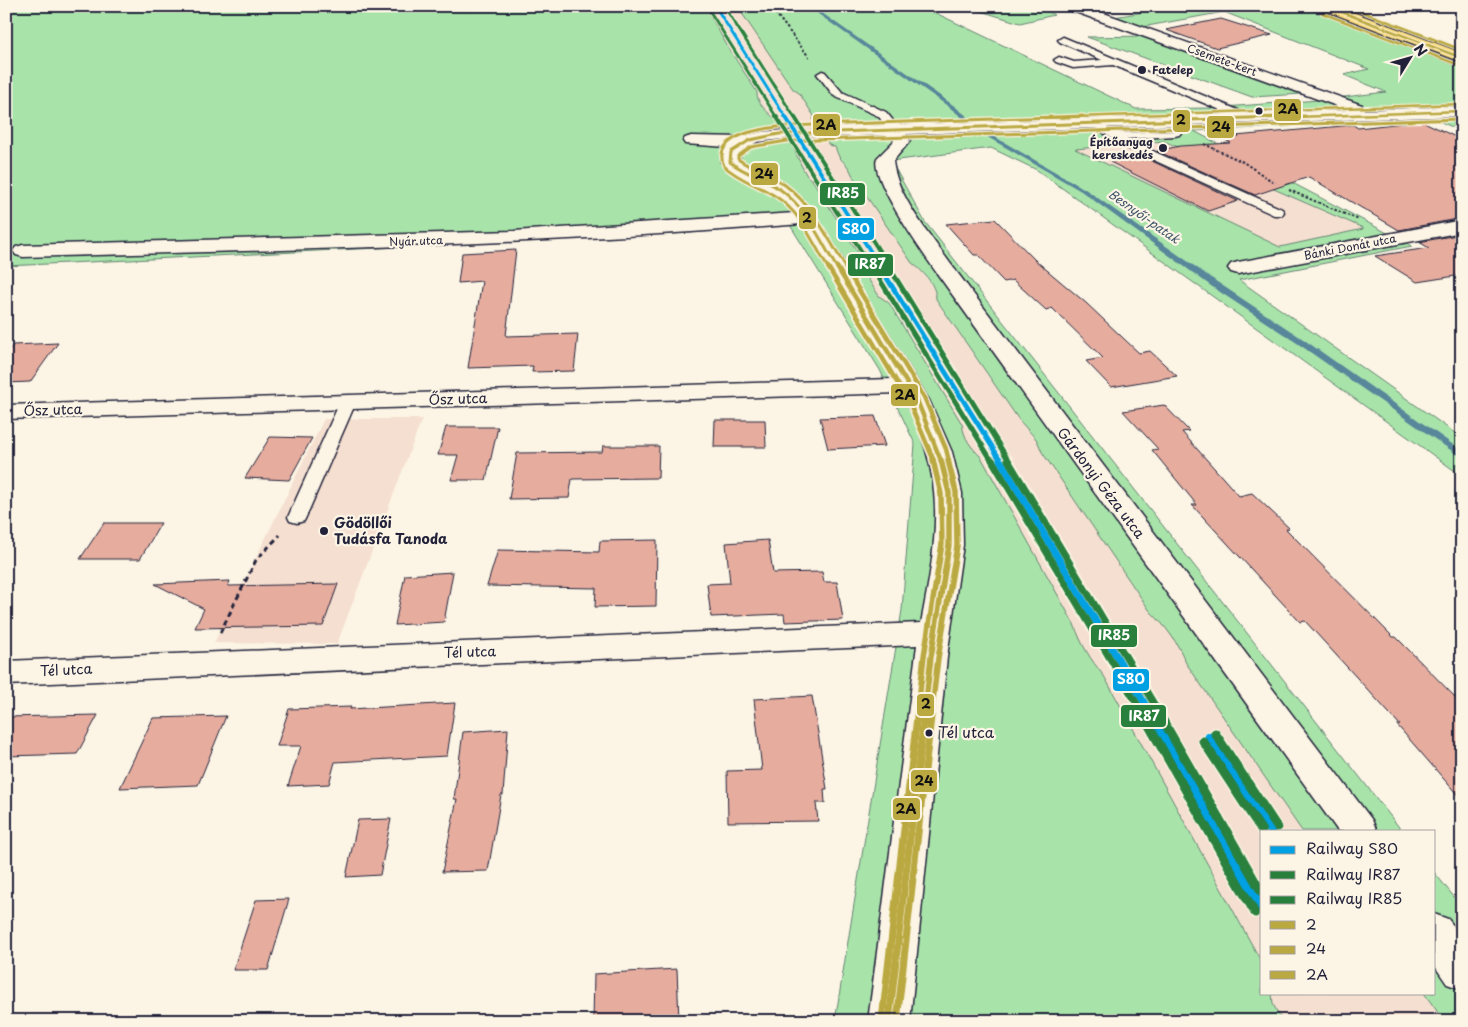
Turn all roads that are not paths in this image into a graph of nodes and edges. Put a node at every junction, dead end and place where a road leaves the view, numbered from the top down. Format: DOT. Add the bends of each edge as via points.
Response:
graph roads {
  1 [pos="1071,6"];
  2 [pos="1325,6"];
  3 [pos="1063,40"];
  4 [pos="1461,58"];
  5 [pos="1060,60"];
  6 [pos="1113,61"];
  7 [pos="822,74"];
  8 [pos="1462,111"];
  9 [pos="1437,112"];
  10 [pos="1372,114"];
  11 [pos="1246,118"];
  12 [pos="1094,122"];
  13 [pos="1462,124"];
  14 [pos="895,129"];
  15 [pos="822,132"];
  16 [pos="1175,133"];
  17 [pos="784,135"];
  18 [pos="1114,136"];
  19 [pos="691,142"];
  20 [pos="743,142"];
  21 [pos="1278,212"];
  22 [pos="808,218"];
  23 [pos="1462,226"];
  24 [pos="23,250"];
  25 [pos="1238,268"];
  26 [pos="909,386"];
  27 [pos="348,402"];
  28 [pos="6,412"];
  29 [pos="297,517"];
  30 [pos="934,633"];
  31 [pos="6,673"];
  32 [pos="1358,830"];
  33 [pos="1436,935"];
  34 [pos="1462,970"];
  35 [pos="889,1021"];
  1 -- 10 [label="street, Csemete-kert"];
  2 -- 4 [label="main road"];
  3 -- 6 [label="lane"];
  5 -- 6 [label="lane" via="1073,65"];
  6 -- 11 [label="lane"];
  7 -- 14 [label="lane" via="838,94 882,114"];
  8 -- 9 [label="street"];
  9 -- 10 [label="street"];
  9 -- 13 [label="street"];
  10 -- 11 [label="street"];
  11 -- 12 [label="street"];
  12 -- 14 [label="street"];
  12 -- 18 [label="lane"];
  14 -- 15 [label="street"];
  14 -- 32 [label="street, Gárdonyi Géza utca" via="902,141 886,156 884,169 902,205 939,261"];
  16 -- 18 [label="lane"];
  17 -- 20 [label="street"];
  18 -- 21 [label="lane"];
  19 -- 20 [label="street"];
  20 -- 22 [label="street" via="731,152 730,162 737,169 794,199"];
  22 -- 24 [label="street, Nyár utca" via="607,234"];
  22 -- 26 [label="street"];
  23 -- 25 [label="street, Bánki Donát utca"];
  26 -- 27 [label="street, Ősz utca"];
  26 -- 30 [label="street" via="929,425 950,507 948,558"];
  27 -- 28 [label="street, Ősz utca"];
  27 -- 29 [label="lane"];
  30 -- 31 [label="street, Tél utca"];
  30 -- 35 [label="street"];
  33 -- 34 [label="street"];
}
